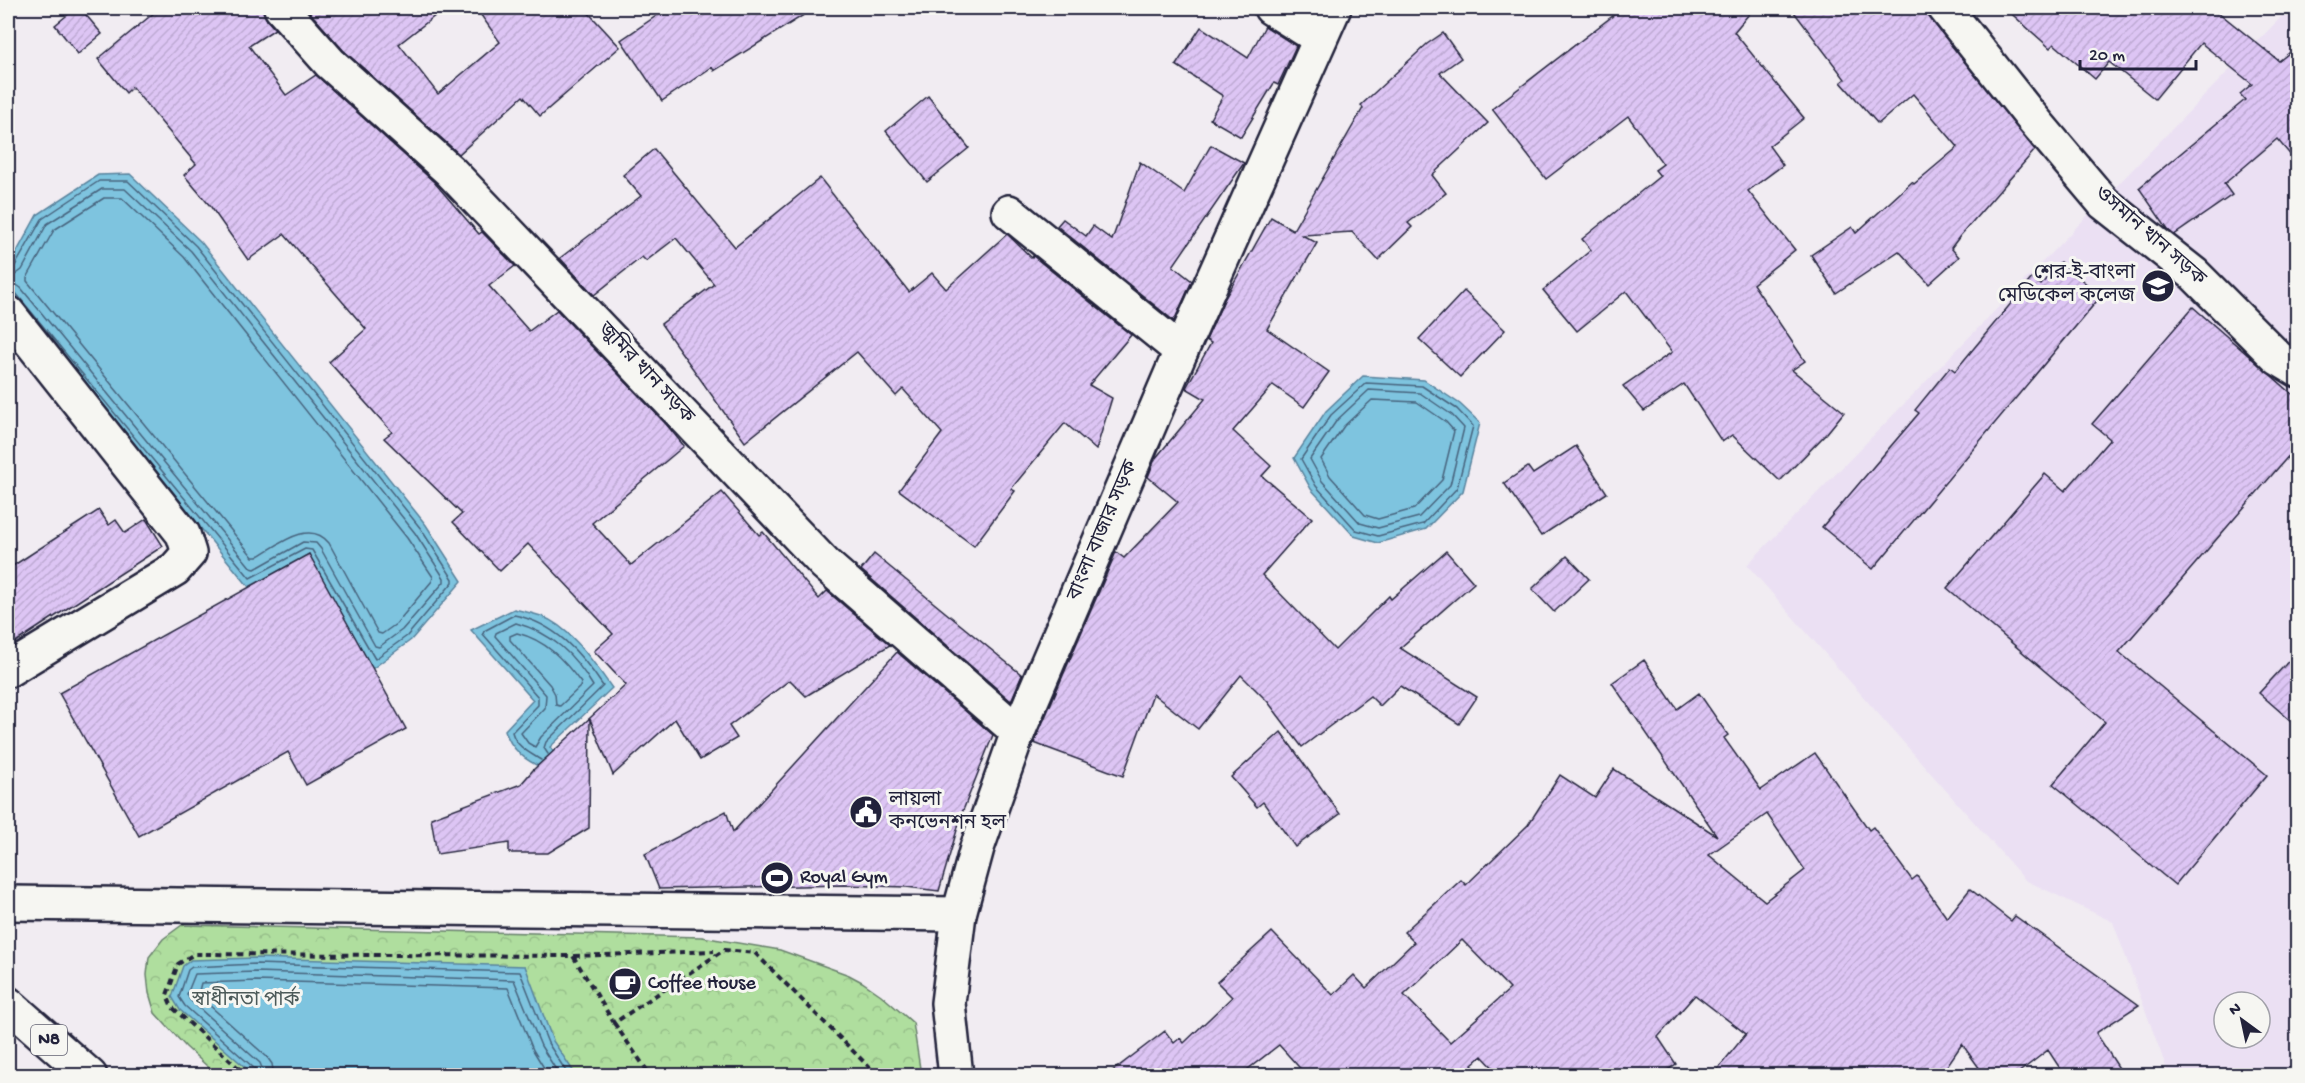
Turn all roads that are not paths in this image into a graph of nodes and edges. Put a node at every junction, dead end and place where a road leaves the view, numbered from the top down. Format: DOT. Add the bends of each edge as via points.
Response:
graph roads {
  1 [pos="281,8"];
  2 [pos="1270,8"];
  3 [pos="1334,8"];
  4 [pos="1945,8"];
  5 [pos="1319,38"];
  6 [pos="1009,212"];
  7 [pos="8,313"];
  8 [pos="1181,351"];
  9 [pos="2298,370"];
  10 [pos="8,670"];
  11 [pos="1018,732"];
  12 [pos="8,903"];
  13 [pos="959,914"];
  14 [pos="8,1004"];
  15 [pos="90,1076"];
  16 [pos="956,1076"];
  1 -- 11 [label="main road, জুমির খান সড়ক" via="330,63 450,171 825,564"];
  2 -- 5 [label="main road"];
  3 -- 5 [label="main road, বাংলা বাজার সড়ক"];
  4 -- 9 [label="main road, ওসমান খান সড়ক" via="2104,203 2194,274 2278,358"];
  5 -- 8 [label="main road, বাংলা বাজার সড়ক"];
  6 -- 8 [label="main road"];
  7 -- 10 [label="main road" via="183,534 189,553 175,569"];
  8 -- 11 [label="main road, বাংলা বাজার সড়ক"];
  11 -- 13 [label="main road, বাংলা বাজার সড়ক" via="977,848"];
  12 -- 13 [label="main road"];
  13 -- 16 [label="main road, বাংলা বাজার সড়ক" via="948,1004"];
  14 -- 15 [label="main road, N8"];
}
